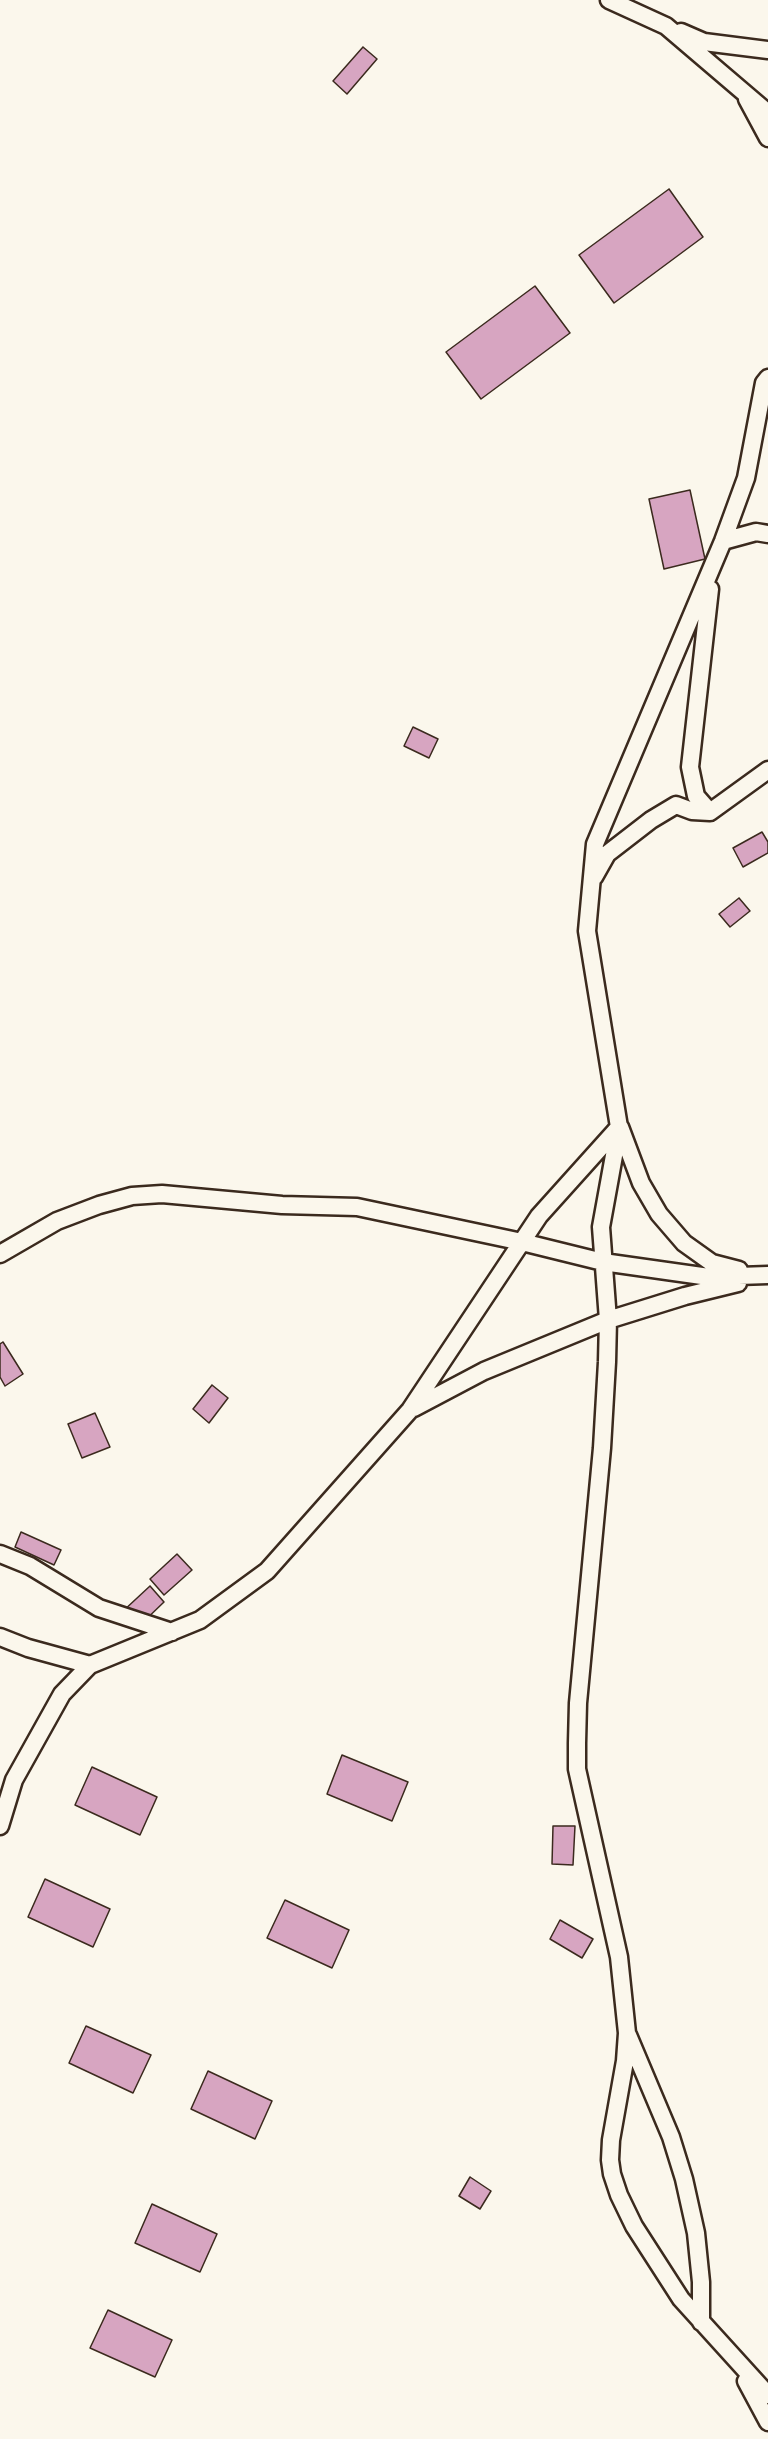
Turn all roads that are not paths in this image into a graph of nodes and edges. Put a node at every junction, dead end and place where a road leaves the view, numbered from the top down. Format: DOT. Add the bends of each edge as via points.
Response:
graph roads {
  1 [pos="609,0"];
  2 [pos="666,26"];
  3 [pos="768,50"];
  4 [pos="742,91"];
  5 [pos="768,112"];
  6 [pos="768,138"];
  7 [pos="766,387"];
  8 [pos="768,534"];
  9 [pos="723,542"];
  10 [pos="712,570"];
  11 [pos="768,770"];
  12 [pos="710,812"];
  13 [pos="590,884"];
  14 [pos="619,1127"];
  15 [pos="522,1242"];
  16 [pos="0,1254"];
  17 [pos="603,1263"];
  18 [pos="768,1275"];
  19 [pos="608,1320"];
  20 [pos="410,1410"];
  21 [pos="0,1554"];
  22 [pos="172,1632"];
  23 [pos="0,1637"];
  24 [pos="90,1665"];
  25 [pos="0,1826"];
  26 [pos="627,2033"];
  27 [pos="701,2322"];
  28 [pos="734,2359"];
  29 [pos="768,2395"];
  30 [pos="768,2422"];
  1 -- 2 [label="lane"];
  2 -- 3 [label="lane" via="704,42"];
  2 -- 4 [label="lane"];
  4 -- 5 [label="lane"];
  4 -- 6 [label="lane"];
  7 -- 9 [label="lane" via="746,478"];
  8 -- 9 [label="lane" via="756,532"];
  9 -- 10 [label="lane"];
  10 -- 12 [label="lane" via="690,767 696,796"];
  10 -- 13 [label="lane" via="595,844"];
  11 -- 12 [label="lane"];
  12 -- 13 [label="lane" via="692,812 676,805 659,815 607,854"];
  13 -- 14 [label="lane" via="587,931"];
  14 -- 15 [label="lane" via="539,1216"];
  14 -- 17 [label="lane" via="601,1227"];
  14 -- 18 [label="lane" via="640,1183 658,1214 684,1243 712,1263"];
  15 -- 16 [label="lane" via="357,1207 162,1194 132,1196 99,1205 57,1221"];
  15 -- 17 [label="lane"];
  15 -- 20 [label="lane"];
  17 -- 18 [label="lane" via="709,1277"];
  17 -- 19 [label="lane"];
  18 -- 19 [label="lane"];
  19 -- 20 [label="lane" via="484,1371"];
  19 -- 26 [label="lane" via="602,1448 578,1703 577,1769 619,1957"];
  20 -- 22 [label="lane" via="267,1571 200,1620"];
  21 -- 22 [label="lane" via="30,1566 99,1608"];
  22 -- 24 [label="lane"];
  23 -- 24 [label="lane"];
  24 -- 25 [label="lane" via="62,1694 14,1780"];
  26 -- 27 [label="lane" via="671,2137 684,2179 696,2233"];
  26 -- 27 [label="lane" via="611,2140 612,2174 634,2226 681,2300"];
  27 -- 28 [label="lane"];
  28 -- 29 [label="lane"];
  28 -- 30 [label="lane"];
}
